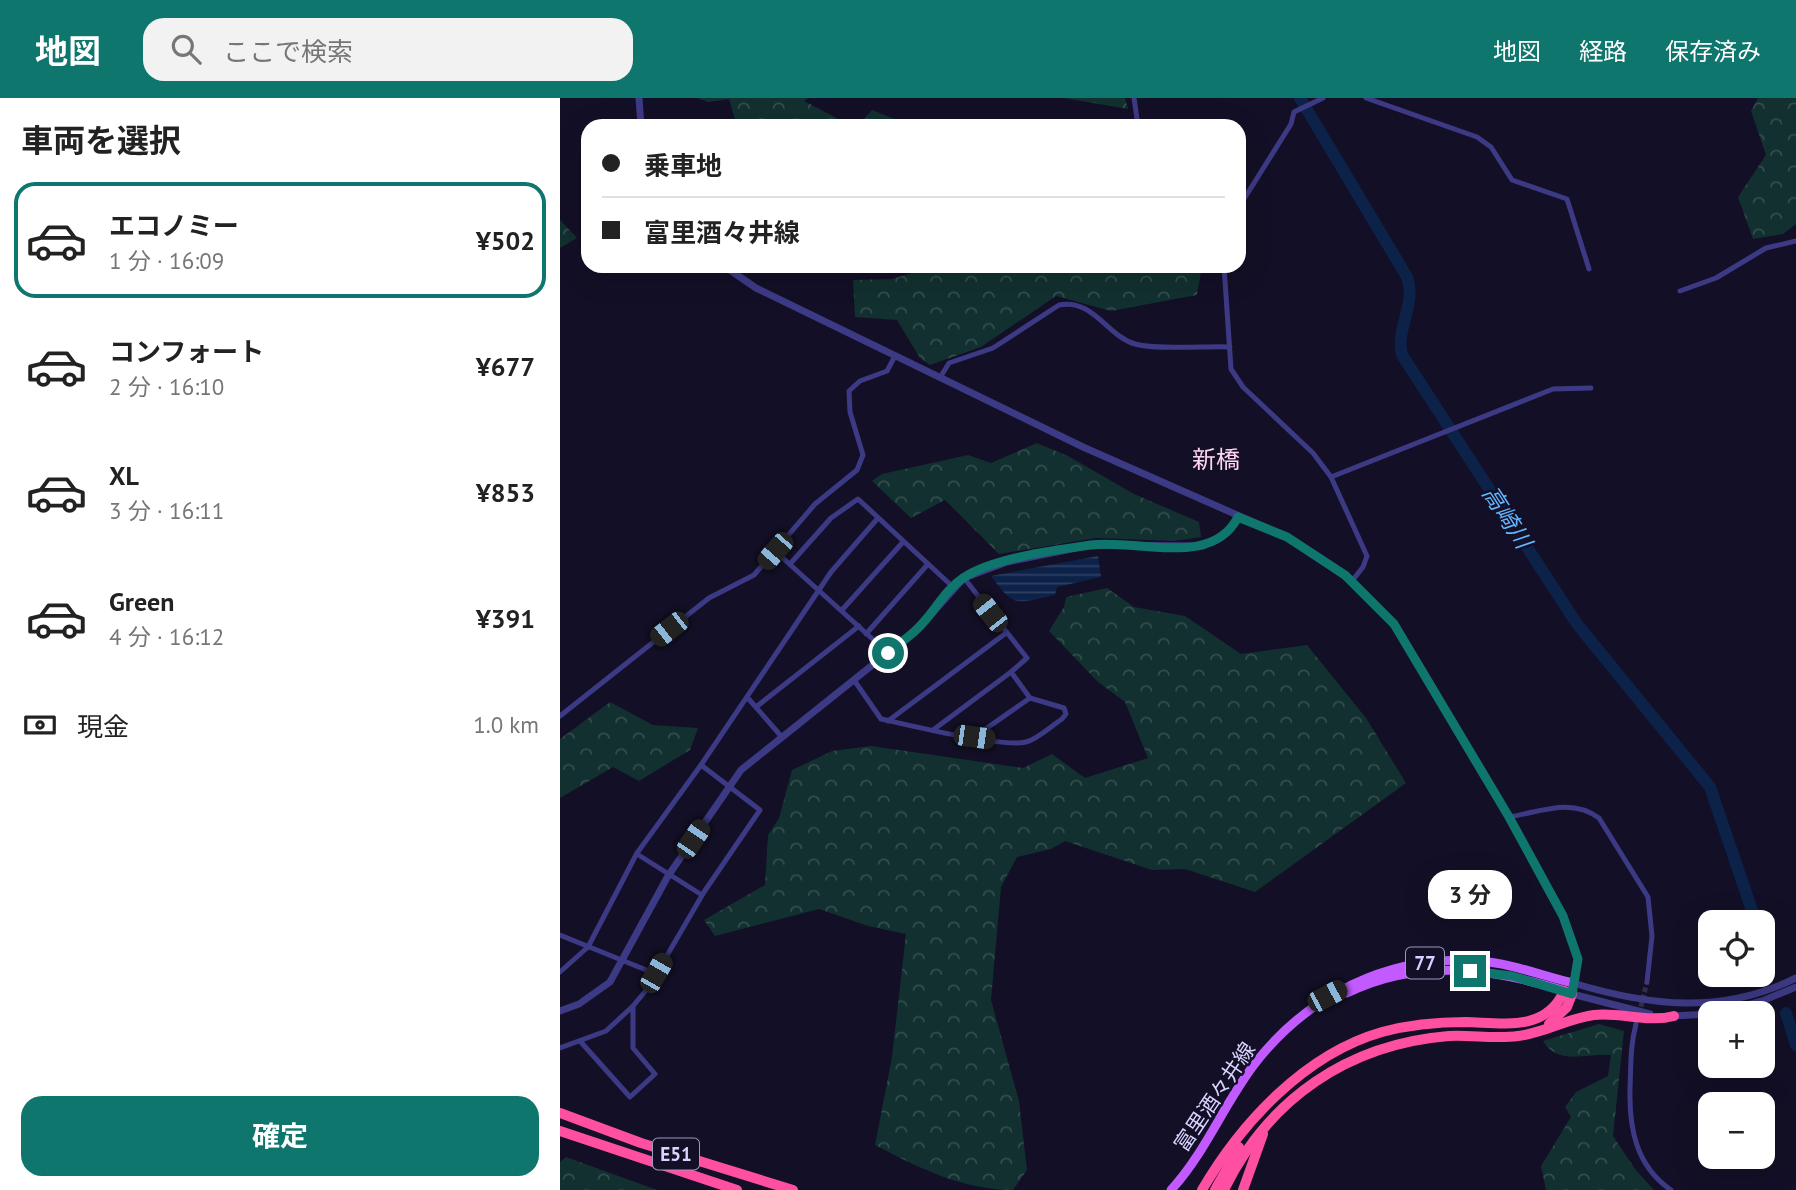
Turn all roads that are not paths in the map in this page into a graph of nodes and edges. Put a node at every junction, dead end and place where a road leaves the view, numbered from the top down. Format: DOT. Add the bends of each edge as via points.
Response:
graph roads {
  1 [pos="639,98"];
  2 [pos="1134,98"];
  3 [pos="1323,98"];
  4 [pos="1366,98"];
  5 [pos="641,119"];
  6 [pos="1137,119"];
  7 [pos="1246,196"];
  8 [pos="1796,241"];
  9 [pos="1589,269"];
  10 [pos="734,273"];
  11 [pos="1225,273"];
  12 [pos="1681,291"];
  13 [pos="1230,347"];
  14 [pos="895,356"];
  15 [pos="941,376"];
  16 [pos="1591,388"];
  17 [pos="1331,477"];
  18 [pos="1238,517"];
  19 [pos="878,518"];
  20 [pos="903,542"];
  21 [pos="775,551"];
  22 [pos="790,564"];
  23 [pos="928,564"];
  24 [pos="964,578"];
  25 [pos="1352,581"];
  26 [pos="953,586"];
  27 [pos="819,589"];
  28 [pos="842,610"];
  29 [pos="859,626"];
  30 [pos="1006,632"];
  31 [pos="866,634"];
  32 [pos="888,653"];
  33 [pos="1011,672"];
  34 [pos="854,680"];
  35 [pos="747,697"];
  36 [pos="1030,698"];
  37 [pos="756,707"];
  38 [pos="560,716"];
  39 [pos="888,721"];
  40 [pos="933,730"];
  41 [pos="781,736"];
  42 [pos="974,737"];
  43 [pos="701,765"];
  44 [pos="729,786"];
  45 [pos="1509,817"];
  46 [pos="636,854"];
  47 [pos="668,876"];
  48 [pos="702,895"];
  49 [pos="560,935"];
  50 [pos="588,947"];
  51 [pos="623,962"];
  52 [pos="560,972"];
  53 [pos="656,974"];
  54 [pos="1796,978"];
  55 [pos="1647,982"];
  56 [pos="1796,987"];
  57 [pos="1570,989"];
  58 [pos="1762,1001"];
  59 [pos="633,1006"];
  60 [pos="560,1011"];
  61 [pos="1698,1015"];
  62 [pos="1674,1016"];
  63 [pos="1636,1024"];
  64 [pos="1527,1034"];
  65 [pos="580,1041"];
  66 [pos="560,1048"];
  67 [pos="560,1113"];
  68 [pos="1253,1120"];
  69 [pos="560,1131"];
  70 [pos="1264,1131"];
  71 [pos="737,1190"];
  72 [pos="793,1190"];
  73 [pos="1171,1190"];
  74 [pos="1202,1190"];
  75 [pos="1215,1190"];
  76 [pos="1224,1190"];
  77 [pos="1243,1190"];
  78 [pos="1671,1190"];
  1 -- 5 [label="street"];
  2 -- 6 [label="street"];
  3 -- 7 [label="street" via="1294,112"];
  4 -- 9 [label="street" via="1477,137 1491,147 1512,180 1567,199"];
  8 -- 12 [label="street" via="1766,248 1716,278"];
  10 -- 14 [label="street"];
  11 -- 13 [label="street"];
  13 -- 15 [label="street" via="1136,344 1096,314 1068,303 993,348 949,363"];
  13 -- 17 [label="street" via="1231,369 1243,387 1313,453"];
  14 -- 15 [label="street"];
  14 -- 21 [label="street" via="887,371 860,381 849,391 862,464 815,504"];
  15 -- 18 [label="street"];
  16 -- 17 [label="street" via="1553,389"];
  17 -- 25 [label="street" via="1367,556"];
  18 -- 24 [label="street" via="1227,533 1203,546 1091,545 1007,562"];
  18 -- 25 [label="street" via="1287,537"];
  19 -- 20 [label="street"];
  19 -- 22 [label="street" via="858,499 852,501"];
  19 -- 27 [label="street"];
  20 -- 23 [label="street"];
  20 -- 28 [label="street"];
  21 -- 22 [label="street"];
  21 -- 38 [label="street" via="749,579 709,598"];
  22 -- 27 [label="street"];
  23 -- 26 [label="street"];
  23 -- 31 [label="street"];
  24 -- 26 [label="street"];
  24 -- 30 [label="street"];
  25 -- 45 [label="street" via="1394,624"];
  26 -- 32 [label="street" via="920,627"];
  27 -- 28 [label="street"];
  27 -- 35 [label="street"];
  28 -- 29 [label="street"];
  29 -- 31 [label="street"];
  29 -- 37 [label="street"];
  30 -- 33 [label="street" via="1027,658"];
  30 -- 39 [label="street"];
  31 -- 32 [label="street"];
  32 -- 34 [label="street"];
  33 -- 36 [label="street"];
  33 -- 40 [label="street"];
  34 -- 39 [label="street" via="881,719"];
  34 -- 41 [label="street"];
  35 -- 37 [label="street"];
  35 -- 43 [label="street"];
  36 -- 42 [label="street"];
  36 -- 42 [label="street" via="1060,706 1066,714 1030,741"];
  37 -- 41 [label="street"];
  39 -- 40 [label="street"];
  40 -- 42 [label="street"];
  41 -- 44 [label="street"];
  43 -- 44 [label="street"];
  43 -- 46 [label="street"];
  44 -- 47 [label="street"];
  44 -- 48 [label="street" via="760,810"];
  45 -- 55 [label="street" via="1564,807 1590,811 1599,818 1648,897 1652,936"];
  45 -- 57 [label="street" via="1573,942 1578,959"];
  46 -- 47 [label="street"];
  46 -- 50 [label="street"];
  47 -- 48 [label="street"];
  47 -- 51 [label="street"];
  48 -- 53 [label="street"];
  49 -- 50 [label="street"];
  50 -- 51 [label="street"];
  50 -- 52 [label="street"];
  51 -- 53 [label="street"];
  51 -- 60 [label="street" via="610,982"];
  53 -- 59 [label="street"];
  54 -- 57 [label="street" via="1755,994 1709,1004 1634,1000"];
  56 -- 58 [label="street"];
  57 -- 62 [label="street" via="1630,1010"];
  57 -- 64 [label="highway" via="1567,1007 1557,1019"];
  57 -- 68 [label="highway" via="1553,1009 1524,1023 1438,1023 1381,1032 1297,1076"];
  57 -- 73 [label="main road, 富里酒々井線 / 77" via="1490,972 1431,969 1354,989 1291,1025 1252,1068"];
  59 -- 65 [label="street" via="606,1031"];
  59 -- 65 [label="street" via="633,1048 655,1074 630,1097"];
  61 -- 62 [label="street"];
  62 -- 64 [label="highway" via="1591,1016"];
  63 -- 78 [label="street" via="1629,1065 1633,1140 1640,1155"];
  64 -- 70 [label="highway" via="1448,1036 1383,1046 1301,1091"];
  65 -- 66 [label="street"];
  67 -- 72 [label="highway, E51"];
  68 -- 74 [label="highway" via="1230,1144"];
  68 -- 75 [label="highway"];
  69 -- 71 [label="highway, E51"];
  70 -- 76 [label="highway" via="1240,1157"];
  70 -- 77 [label="highway"];
}
